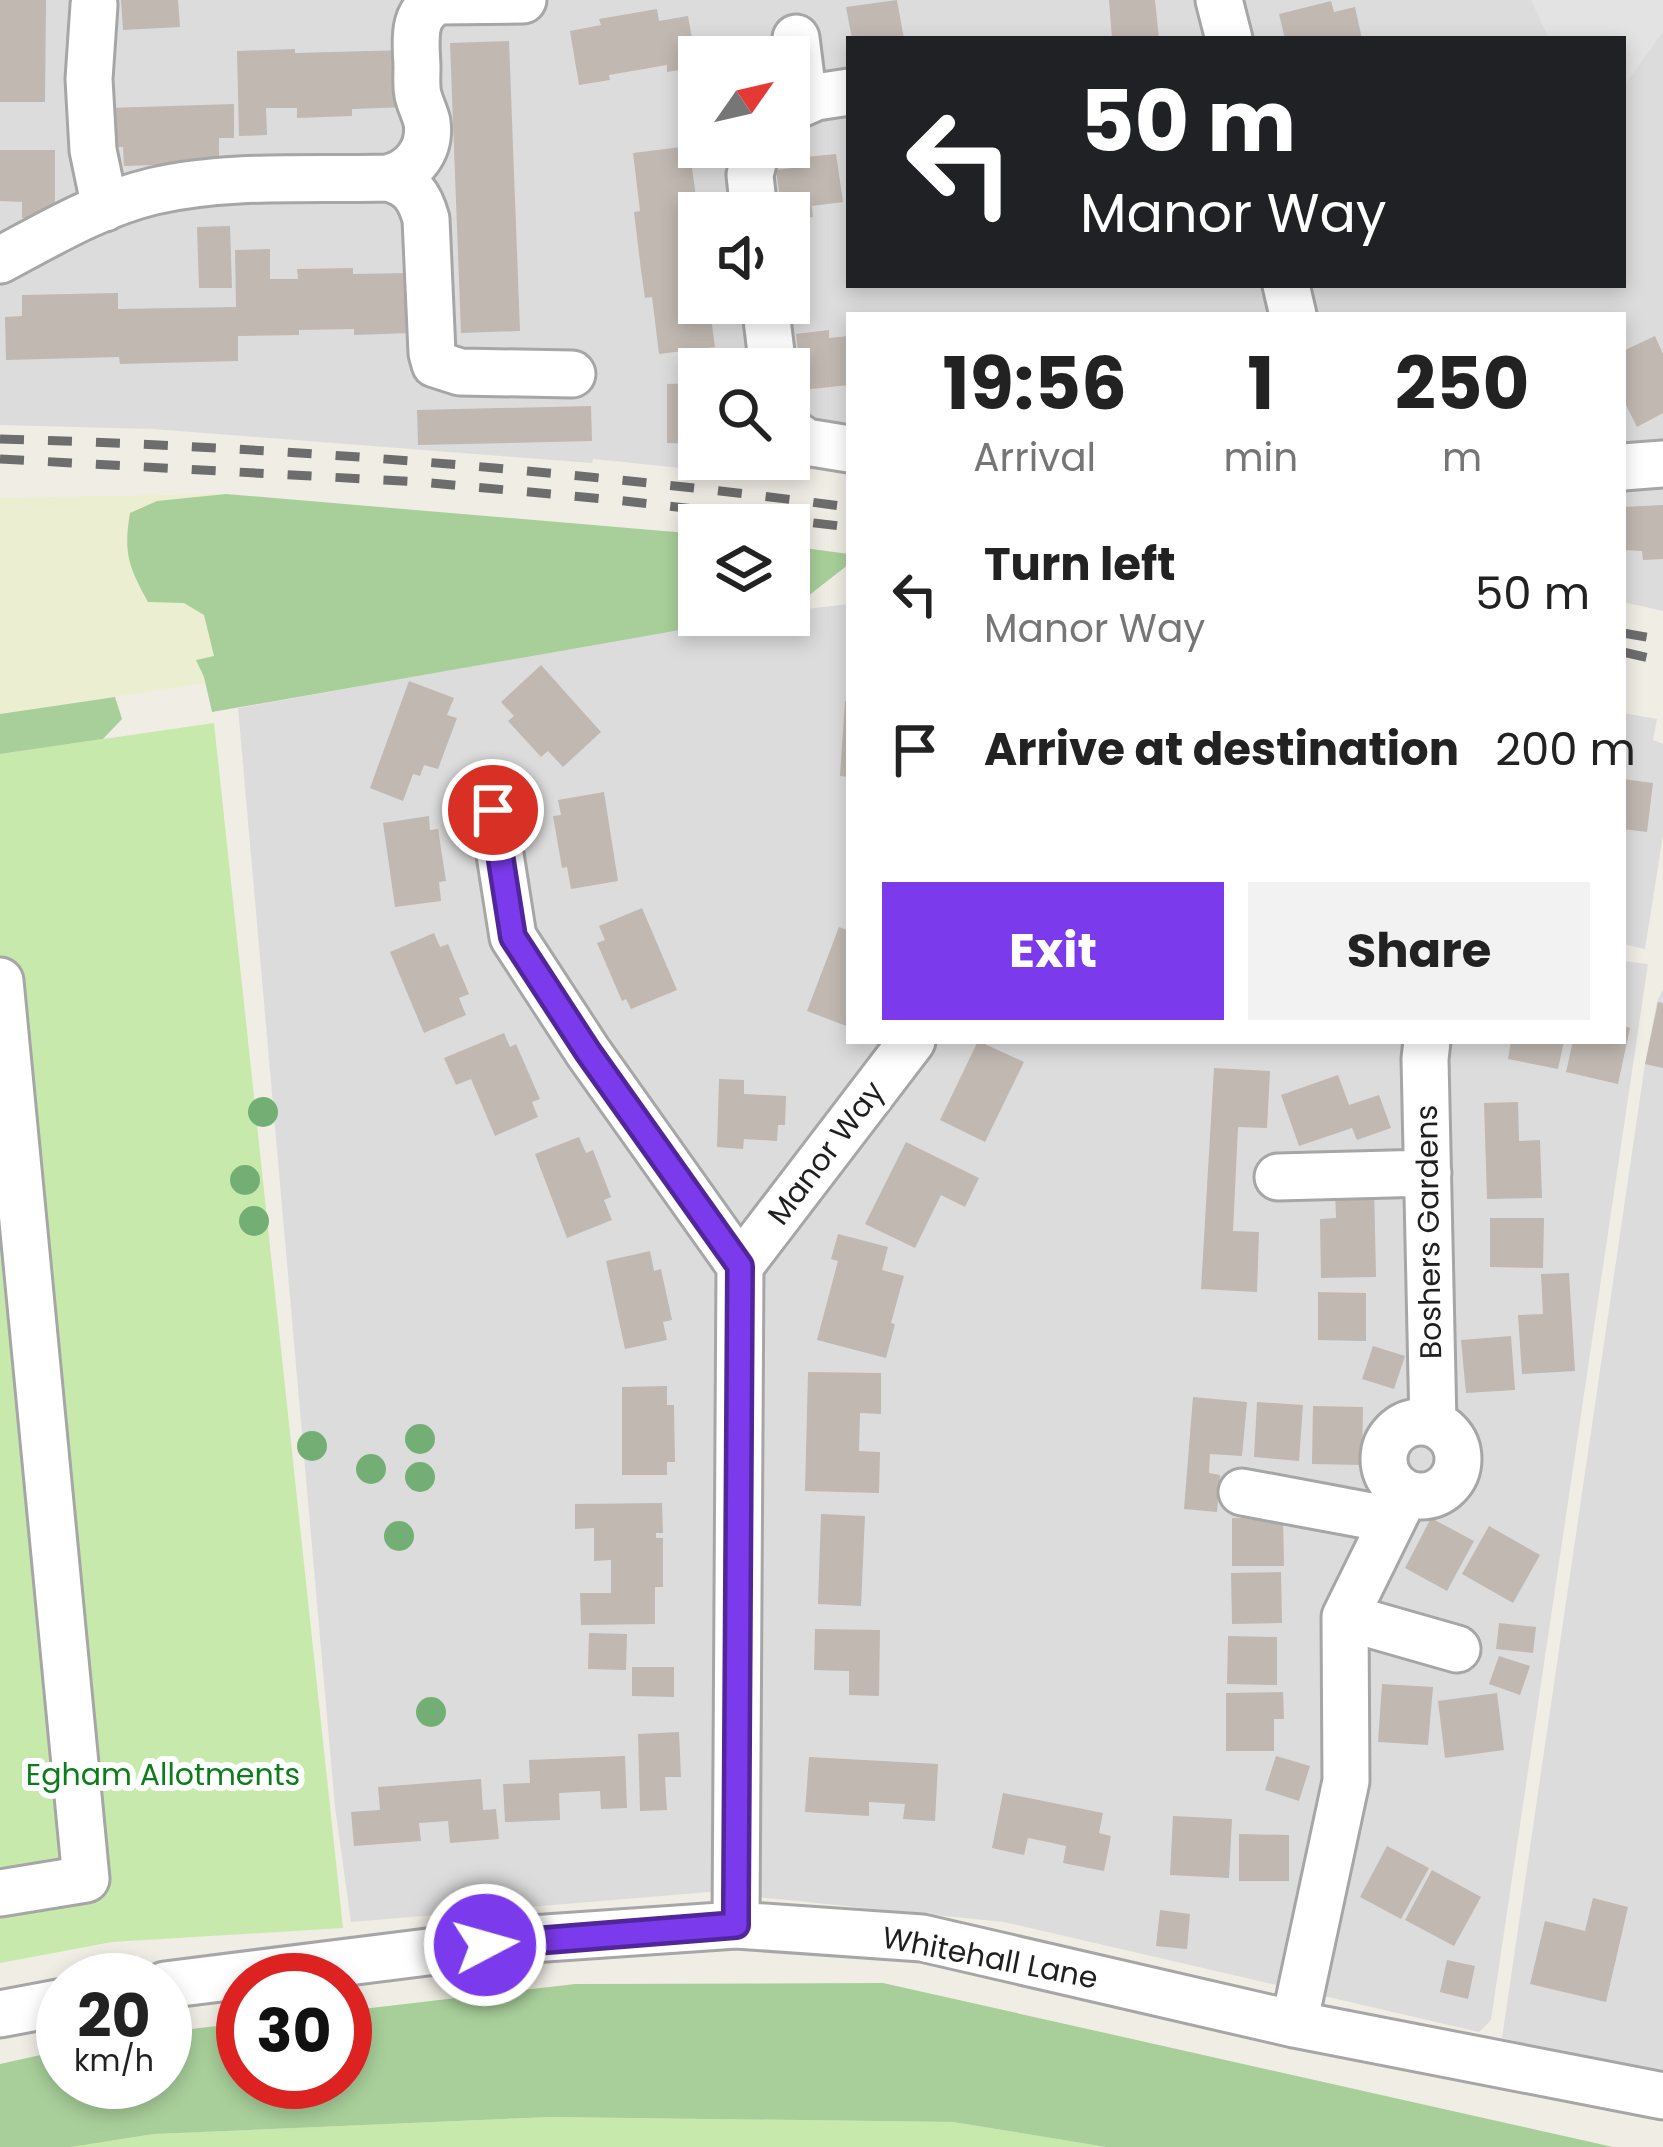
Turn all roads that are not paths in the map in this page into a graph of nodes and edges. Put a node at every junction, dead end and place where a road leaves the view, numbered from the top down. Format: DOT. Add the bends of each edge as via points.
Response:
graph roads {
  1 [pos="523,0"];
  2 [pos="1220,0"];
  3 [pos="94,5"];
  4 [pos="1227,36"];
  5 [pos="846,92"];
  6 [pos="810,100"];
  7 [pos="387,178"];
  8 [pos="105,208"];
  9 [pos="0,260"];
  10 [pos="572,374"];
  11 [pos="810,443"];
  12 [pos="846,449"];
  13 [pos="1663,464"];
  14 [pos="1626,467"];
  15 [pos="493,810"];
  16 [pos="0,981"];
  17 [pos="910,1044"];
  18 [pos="1427,1044"];
  19 [pos="1428,1173"];
  20 [pos="1278,1177"];
  21 [pos="740,1266"];
  22 [pos="1242,1492"];
  23 [pos="1399,1507"];
  24 [pos="1345,1617"];
  25 [pos="1457,1649"];
  26 [pos="0,1893"];
  27 [pos="736,1925"];
  28 [pos="192,1982"];
  29 [pos="36,2007"];
  30 [pos="0,2014"];
  31 [pos="1294,2024"];
  32 [pos="1663,2096"];
  1 -- 7 [label="street" via="427,6 416,32 428,131 410,169"];
  2 -- 4 [label="street"];
  3 -- 8 [label="street" via="89,79"];
  5 -- 6 [label="street"];
  7 -- 8 [label="street" via="211,183"];
  7 -- 10 [label="street" via="404,182 427,219 436,364 460,372"];
  8 -- 9 [label="street"];
  11 -- 12 [label="street"];
  13 -- 14 [label="street"];
  15 -- 21 [label="street" via="513,937"];
  16 -- 26 [label="street" via="86,1879"];
  17 -- 21 [label="street, Manor Way"];
  18 -- 19 [label="street, Boshers Gardens"];
  19 -- 20 [label="street"];
  19 -- 23 [label="street, Boshers Gardens" via="1433,1424 1411,1423 1384,1449"];
  21 -- 27 [label="street"];
  22 -- 23 [label="street"];
  23 -- 24 [label="street"];
  24 -- 25 [label="street"];
  24 -- 31 [label="street" via="1346,1781"];
  27 -- 28 [label="street, Whitehall Lane" via="531,1939"];
  27 -- 31 [label="street, Whitehall Lane" via="922,1938"];
  29 -- 30 [label="street"];
  31 -- 32 [label="street, Whitehall Lane"];
}
